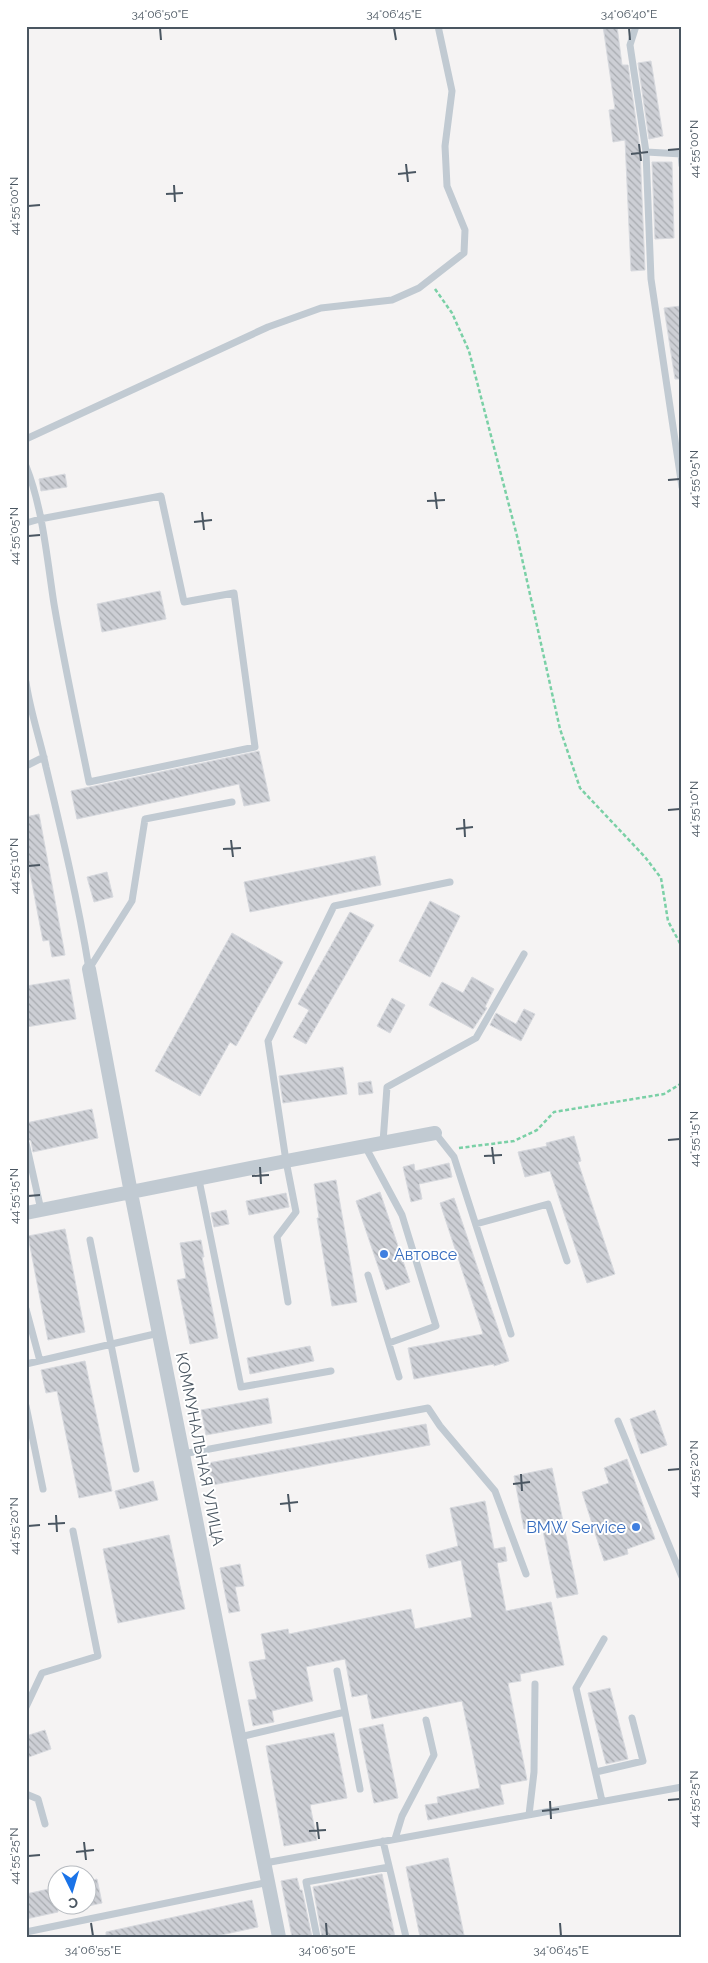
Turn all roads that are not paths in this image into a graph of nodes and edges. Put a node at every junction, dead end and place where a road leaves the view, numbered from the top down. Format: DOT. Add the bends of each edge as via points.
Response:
graph roads {
  1 [pos="438,26"];
  2 [pos="636,26"];
  3 [pos="646,152"];
  4 [pos="681,154"];
  5 [pos="682,165"];
  6 [pos="26,439"];
  7 [pos="26,466"];
  8 [pos="682,487"];
  9 [pos="40,519"];
  10 [pos="26,523"];
  11 [pos="26,682"];
  12 [pos="44,757"];
  13 [pos="26,766"];
  14 [pos="232,802"];
  15 [pos="450,882"];
  16 [pos="524,954"];
  17 [pos="89,969"];
  18 [pos="435,1133"];
  19 [pos="383,1142"];
  20 [pos="26,1143"];
  21 [pos="365,1146"];
  22 [pos="286,1161"];
  23 [pos="199,1180"];
  24 [pos="131,1193"];
  25 [pos="41,1211"];
  26 [pos="26,1214"];
  27 [pos="476,1224"];
  28 [pos="90,1240"];
  29 [pos="567,1261"];
  30 [pos="368,1275"];
  31 [pos="288,1302"];
  32 [pos="26,1309"];
  33 [pos="159,1333"];
  34 [pos="511,1334"];
  35 [pos="389,1343"];
  36 [pos="111,1344"];
  37 [pos="40,1361"];
  38 [pos="26,1364"];
  39 [pos="331,1371"];
  40 [pos="399,1378"];
  41 [pos="26,1406"];
  42 [pos="618,1421"];
  43 [pos="183,1454"];
  44 [pos="136,1469"];
  45 [pos="43,1488"];
  46 [pos="73,1531"];
  47 [pos="526,1574"];
  48 [pos="682,1577"];
  49 [pos="604,1639"];
  50 [pos="336,1671"];
  51 [pos="535,1684"];
  52 [pos="26,1707"];
  53 [pos="345,1712"];
  54 [pos="632,1718"];
  55 [pos="426,1720"];
  56 [pos="240,1737"];
  57 [pos="596,1772"];
  58 [pos="682,1787"];
  59 [pos="360,1788"];
  60 [pos="26,1794"];
  61 [pos="602,1801"];
  62 [pos="529,1815"];
  63 [pos="45,1824"];
  64 [pos="395,1839"];
  65 [pos="383,1841"];
  66 [pos="265,1863"];
  67 [pos="389,1867"];
  68 [pos="269,1882"];
  69 [pos="26,1932"];
  70 [pos="277,1936"];
  71 [pos="317,1937"];
  72 [pos="406,1937"];
  1 -- 6 [label="lane" via="452,91 446,146 447,186 465,230 464,253 418,288 392,300 321,308 268,327"];
  2 -- 3 [label="lane" via="630,45"];
  3 -- 4 [label="lane"];
  3 -- 8 [label="lane" via="651,279"];
  4 -- 5 [label="lane"];
  7 -- 9 [label="lane"];
  9 -- 9 [label="lane" via="89,782 256,747 234,593 184,602 161,496"];
  9 -- 10 [label="lane"];
  11 -- 12 [label="lane"];
  12 -- 13 [label="lane"];
  12 -- 17 [label="lane" via="78,904"];
  14 -- 17 [label="lane" via="145,819 132,901"];
  15 -- 22 [label="lane" via="334,906 268,1041"];
  16 -- 19 [label="lane" via="476,1038 386,1087"];
  17 -- 24 [label="street, КОММУНАЛЬНАЯ УЛИЦА"];
  18 -- 19 [label="street"];
  18 -- 27 [label="lane" via="454,1156"];
  19 -- 21 [label="street"];
  20 -- 25 [label="lane"];
  21 -- 22 [label="street"];
  21 -- 35 [label="lane" via="402,1215 436,1326"];
  22 -- 23 [label="street"];
  22 -- 31 [label="lane" via="296,1212 277,1237"];
  23 -- 24 [label="street"];
  23 -- 39 [label="lane" via="241,1387"];
  24 -- 25 [label="street"];
  24 -- 33 [label="street, КОММУНАЛЬНАЯ УЛИЦА"];
  25 -- 26 [label="street"];
  27 -- 29 [label="lane" via="548,1204"];
  27 -- 34 [label="lane"];
  28 -- 36 [label="lane"];
  30 -- 35 [label="lane"];
  32 -- 37 [label="lane"];
  33 -- 36 [label="lane"];
  33 -- 43 [label="street, КОММУНАЛЬНАЯ УЛИЦА"];
  35 -- 40 [label="lane"];
  36 -- 37 [label="lane"];
  36 -- 44 [label="lane"];
  37 -- 38 [label="lane"];
  41 -- 45 [label="lane"];
  42 -- 48 [label="lane"];
  43 -- 47 [label="lane" via="428,1408 495,1491"];
  43 -- 56 [label="street, КОММУНАЛЬНАЯ УЛИЦА"];
  46 -- 52 [label="lane" via="98,1656 42,1673"];
  49 -- 57 [label="lane" via="576,1688"];
  50 -- 53 [label="lane"];
  51 -- 62 [label="lane" via="534,1772"];
  53 -- 56 [label="lane"];
  53 -- 59 [label="lane"];
  54 -- 57 [label="lane" via="643,1761"];
  55 -- 64 [label="lane" via="434,1755 402,1816"];
  56 -- 66 [label="street, КОММУНАЛЬНАЯ УЛИЦА"];
  57 -- 61 [label="lane"];
  58 -- 61 [label="lane"];
  60 -- 63 [label="lane" via="38,1799"];
  61 -- 62 [label="lane"];
  62 -- 64 [label="lane"];
  64 -- 65 [label="lane"];
  65 -- 66 [label="lane"];
  65 -- 67 [label="lane"];
  66 -- 68 [label="street, КОММУНАЛЬНАЯ УЛИЦА"];
  67 -- 71 [label="lane" via="306,1882"];
  67 -- 72 [label="lane"];
  68 -- 69 [label="lane"];
  68 -- 70 [label="street, КОММУНАЛЬНАЯ УЛИЦА"];
}
